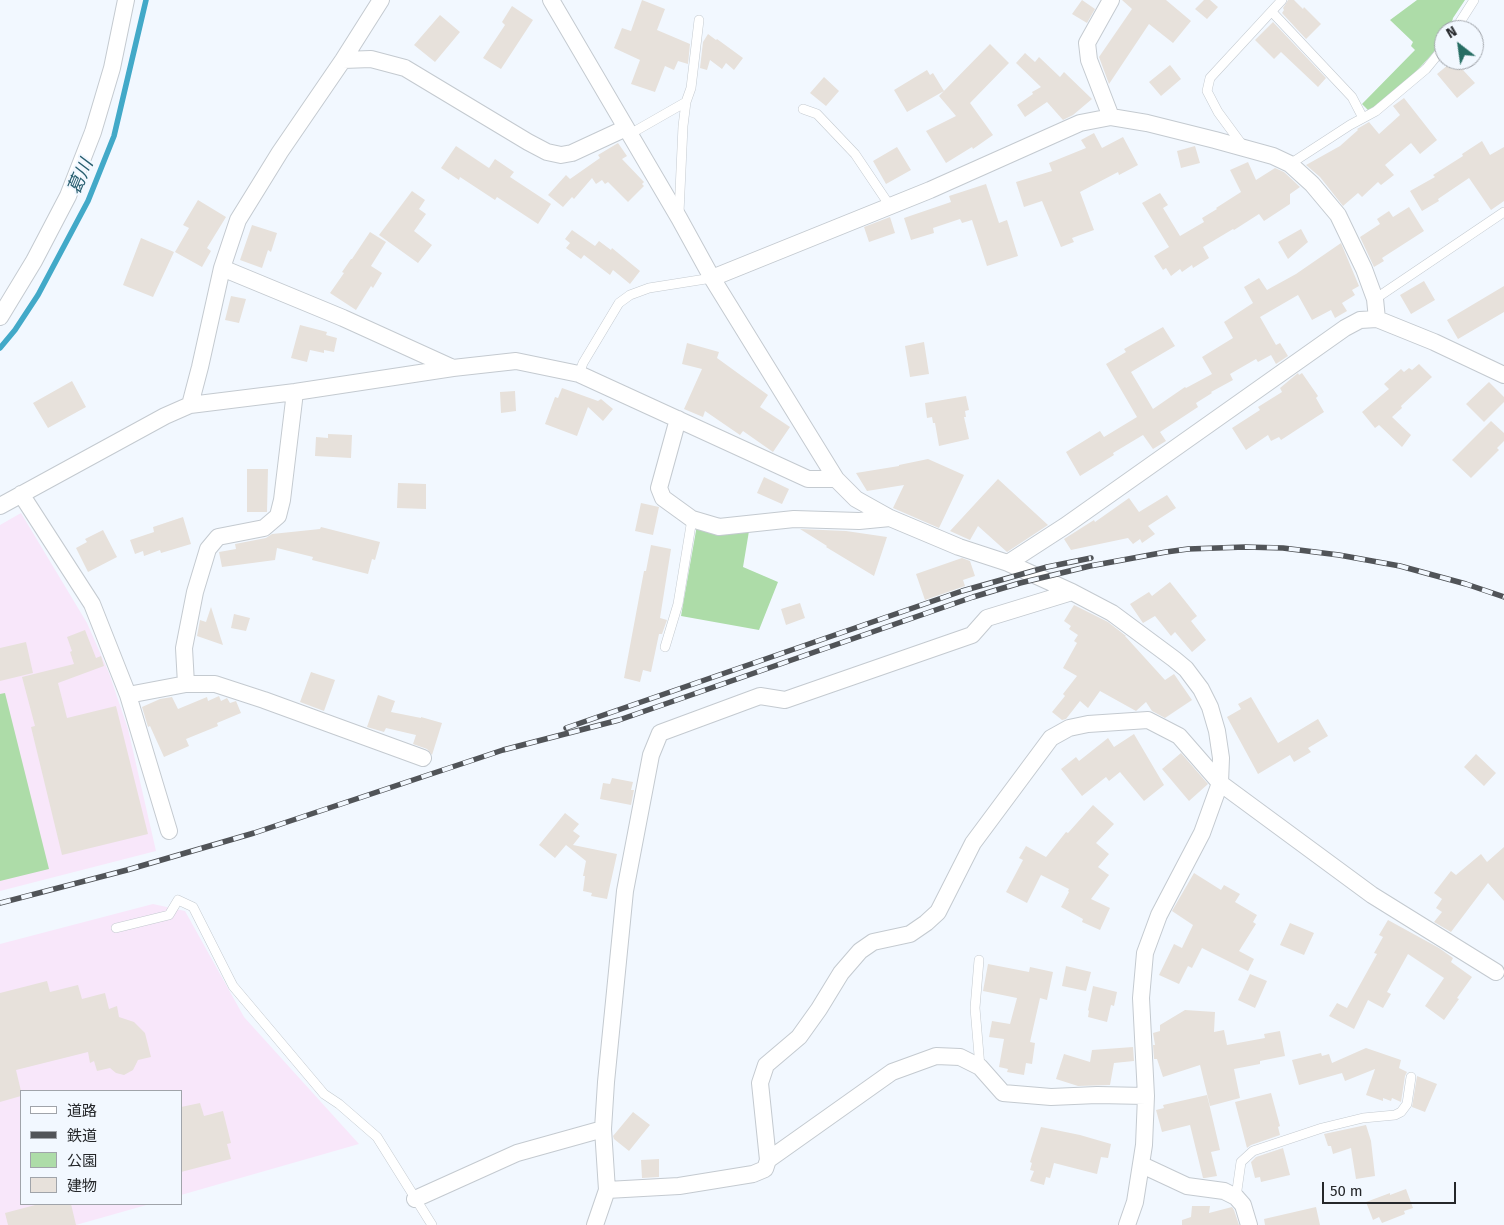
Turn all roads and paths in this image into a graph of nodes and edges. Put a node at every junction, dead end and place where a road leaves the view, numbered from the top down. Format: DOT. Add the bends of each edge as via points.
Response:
graph roads {
  1 [pos="126,0"];
  2 [pos="381,0"];
  3 [pos="550,0"];
  4 [pos="1111,0"];
  5 [pos="1282,0"];
  6 [pos="1474,0"];
  7 [pos="1272,12"];
  8 [pos="699,20"];
  9 [pos="1461,20"];
  10 [pos="1434,59"];
  11 [pos="342,60"];
  12 [pos="686,102"];
  13 [pos="803,109"];
  14 [pos="1111,117"];
  15 [pos="1363,118"];
  16 [pos="628,131"];
  17 [pos="1245,148"];
  18 [pos="1290,164"];
  19 [pos="890,206"];
  20 [pos="1504,212"];
  21 [pos="679,218"];
  22 [pos="222,268"];
  23 [pos="712,278"];
  24 [pos="1376,299"];
  25 [pos="0,317"];
  26 [pos="1377,319"];
  27 [pos="453,368"];
  28 [pos="578,374"];
  29 [pos="1504,375"];
  30 [pos="295,392"];
  31 [pos="190,405"];
  32 [pos="678,419"];
  33 [pos="836,479"];
  34 [pos="21,494"];
  35 [pos="0,506"];
  36 [pos="890,518"];
  37 [pos="692,519"];
  38 [pos="1008,564"];
  39 [pos="1072,592"];
  40 [pos="664,647"];
  41 [pos="186,684"];
  42 [pos="128,695"];
  43 [pos="422,758"];
  44 [pos="1220,783"];
  45 [pos="169,831"];
  46 [pos="116,928"];
  47 [pos="980,960"];
  48 [pos="1500,969"];
  49 [pos="980,1067"];
  50 [pos="1411,1077"];
  51 [pos="1146,1096"];
  52 [pos="603,1129"];
  53 [pos="768,1160"];
  54 [pos="1142,1165"];
  55 [pos="606,1190"];
  56 [pos="1236,1197"];
  57 [pos="415,1199"];
  58 [pos="432,1225"];
  59 [pos="595,1225"];
  60 [pos="1127,1225"];
  61 [pos="1249,1225"];
  1 -- 25 [label="street" via="112,68 93,132 68,196"];
  2 -- 11 [label="street"];
  3 -- 16 [label="street"];
  4 -- 14 [label="street" via="1087,43 1089,60"];
  5 -- 7 [label="lane"];
  6 -- 9 [label="lane"];
  7 -- 15 [label="lane" via="1352,97"];
  7 -- 17 [label="lane" via="1210,78 1206,91"];
  8 -- 12 [label="lane" via="691,88"];
  10 -- 15 [label="lane" via="1376,111"];
  11 -- 16 [label="street" via="371,59 405,68 528,142 561,156"];
  11 -- 22 [label="street" via="238,220"];
  12 -- 16 [label="lane"];
  12 -- 21 [label="lane"];
  13 -- 19 [label="lane" via="817,114 854,154"];
  14 -- 17 [label="street"];
  14 -- 19 [label="street" via="1080,123"];
  15 -- 18 [label="lane"];
  16 -- 21 [label="street"];
  17 -- 18 [label="street"];
  18 -- 24 [label="street" via="1338,215"];
  19 -- 23 [label="street"];
  20 -- 24 [label="lane"];
  21 -- 23 [label="street"];
  22 -- 27 [label="street"];
  22 -- 31 [label="street"];
  23 -- 28 [label="lane" via="649,288 630,295 619,303"];
  23 -- 33 [label="street"];
  24 -- 26 [label="street"];
  26 -- 29 [label="street"];
  26 -- 38 [label="street" via="1360,320 1346,328"];
  27 -- 28 [label="street" via="516,361"];
  27 -- 30 [label="street"];
  28 -- 32 [label="street"];
  30 -- 31 [label="street"];
  30 -- 41 [label="street" via="278,516 264,528 218,537 208,550 195,592 184,648"];
  31 -- 34 [label="street"];
  32 -- 33 [label="street" via="808,479"];
  32 -- 37 [label="street" via="659,488 663,498"];
  33 -- 36 [label="street" via="856,499"];
  34 -- 35 [label="street"];
  34 -- 42 [label="street" via="92,604"];
  36 -- 37 [label="street" via="859,521 794,519 719,527"];
  36 -- 38 [label="street"];
  37 -- 40 [label="lane" via="678,604"];
  38 -- 39 [label="street"];
  39 -- 44 [label="street" via="1112,613 1186,669 1210,707 1221,758"];
  39 -- 52 [label="street" via="988,618 972,635 785,700 760,696 660,733 651,755 625,892"];
  41 -- 42 [label="street"];
  41 -- 43 [label="street" via="215,684"];
  42 -- 45 [label="street"];
  44 -- 48 [label="street" via="1372,895"];
  44 -- 51 [label="street" via="1202,833 1159,915 1145,953 1142,998"];
  44 -- 53 [label="street" via="1179,736 1148,720 1088,724 1069,728 1051,738 972,843 938,912 910,934 872,942 860,951 841,973 798,1037 766,1065 760,1082"];
  46 -- 57 [label="lane" via="169,916 178,900 193,907 233,986 324,1094 376,1137"];
  47 -- 49 [label="lane" via="975,1008"];
  49 -- 51 [label="street" via="1003,1093 1051,1097"];
  49 -- 53 [label="street" via="960,1057 936,1056 892,1072"];
  50 -- 56 [label="lane" via="1407,1104 1395,1115 1363,1118 1322,1128 1253,1151 1241,1162"];
  51 -- 54 [label="street"];
  52 -- 55 [label="street"];
  52 -- 57 [label="street" via="517,1153"];
  53 -- 55 [label="street" via="765,1169 753,1174 678,1186"];
  54 -- 56 [label="street" via="1188,1186 1224,1191"];
  54 -- 60 [label="street"];
  55 -- 59 [label="street"];
  56 -- 61 [label="street" via="1243,1205"];
  57 -- 58 [label="lane"];
}
